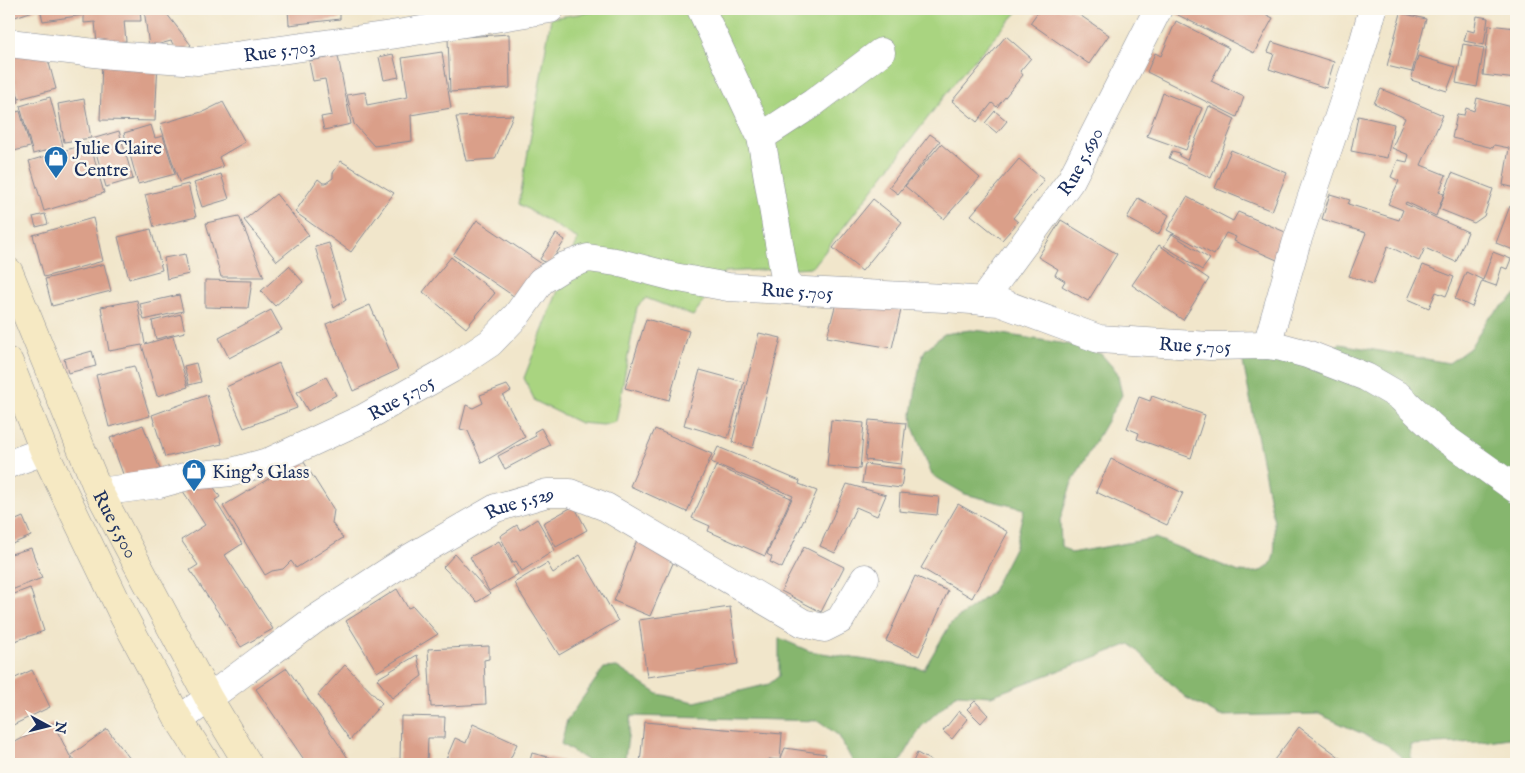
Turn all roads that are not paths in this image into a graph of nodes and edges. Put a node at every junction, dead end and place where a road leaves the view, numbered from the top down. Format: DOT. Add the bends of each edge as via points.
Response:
graph roads {
  1 [pos="550,9"];
  2 [pos="701,9"];
  3 [pos="1158,9"];
  4 [pos="1373,9"];
  5 [pos="9,43"];
  6 [pos="881,52"];
  7 [pos="761,137"];
  8 [pos="9,272"];
  9 [pos="787,290"];
  10 [pos="982,301"];
  11 [pos="1266,345"];
  12 [pos="9,362"];
  13 [pos="44,451"];
  14 [pos="9,464"];
  15 [pos="1516,489"];
  16 [pos="99,492"];
  17 [pos="866,578"];
  18 [pos="209,699"];
  19 [pos="179,720"];
  20 [pos="207,764"];
  21 [pos="248,764"];
  1 -- 5 [label="street, Rue 5.703" via="198,61"];
  2 -- 7 [label="street"];
  3 -- 10 [label="street, Rue 5.690" via="1071,180"];
  4 -- 11 [label="street"];
  6 -- 7 [label="street"];
  7 -- 9 [label="street"];
  8 -- 16 [label="main road, Rue 5.500"];
  9 -- 10 [label="street, Rue 5.705"];
  9 -- 16 [label="street, Rue 5.705" via="728,287 588,258 541,281 517,315 490,343 364,418 271,461 239,470"];
  10 -- 11 [label="street, Rue 5.705" via="999,302 1100,339 1210,346"];
  11 -- 15 [label="street, Rue 5.705" via="1307,354 1366,377 1399,396 1442,438"];
  12 -- 13 [label="main road, Rue 5.500"];
  13 -- 14 [label="street"];
  13 -- 19 [label="main road, Rue 5.500" via="124,617"];
  16 -- 18 [label="main road, Rue 5.500"];
  17 -- 18 [label="street, Rue 5.529" via="840,620 824,628 803,623 606,507 570,493 547,493 496,508 408,559 314,620"];
  18 -- 19 [label="street, Rue 5.529"];
  18 -- 21 [label="main road, Rue 5.500"];
  19 -- 20 [label="main road, Rue 5.500"];
}
